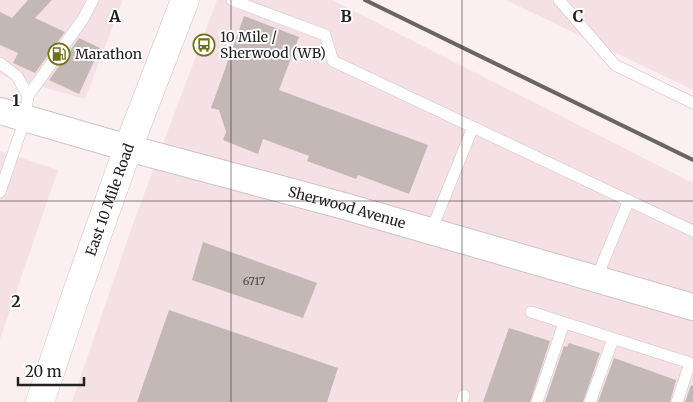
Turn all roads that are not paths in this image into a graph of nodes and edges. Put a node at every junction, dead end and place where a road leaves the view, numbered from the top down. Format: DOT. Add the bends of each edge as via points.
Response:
graph roads {
  1 [pos="92,0"];
  2 [pos="185,0"];
  3 [pos="232,0"];
  4 [pos="559,0"];
  5 [pos="0,64"];
  6 [pos="693,103"];
  7 [pos="27,107"];
  8 [pos="0,112"];
  9 [pos="473,127"];
  10 [pos="128,148"];
  11 [pos="0,192"];
  12 [pos="629,200"];
  13 [pos="431,231"];
  14 [pos="693,231"];
  15 [pos="596,279"];
  16 [pos="693,308"];
  17 [pos="531,312"];
  18 [pos="564,323"];
  19 [pos="613,339"];
  20 [pos="40,402"];
  21 [pos="536,402"];
  22 [pos="590,402"];
  23 [pos="677,402"];
  1 -- 7 [label="lane"];
  2 -- 10 [label="main road, East 10 Mile Road"];
  3 -- 9 [label="lane" via="325,35 333,61"];
  4 -- 6 [label="lane" via="615,65"];
  5 -- 7 [label="lane" via="17,76"];
  7 -- 8 [label="street, Sherwood Avenue"];
  7 -- 10 [label="street, Sherwood Avenue"];
  7 -- 11 [label="lane"];
  9 -- 12 [label="lane"];
  9 -- 13 [label="lane"];
  10 -- 13 [label="street, Sherwood Avenue"];
  10 -- 20 [label="main road, East 10 Mile Road"];
  12 -- 14 [label="lane"];
  12 -- 15 [label="lane"];
  13 -- 15 [label="street, Sherwood Avenue"];
  15 -- 16 [label="street, Sherwood Avenue"];
  17 -- 18 [label="lane"];
  18 -- 19 [label="lane"];
  18 -- 21 [label="lane"];
  19 -- 22 [label="lane"];
  19 -- 23 [label="lane" via="690,363"];
}
